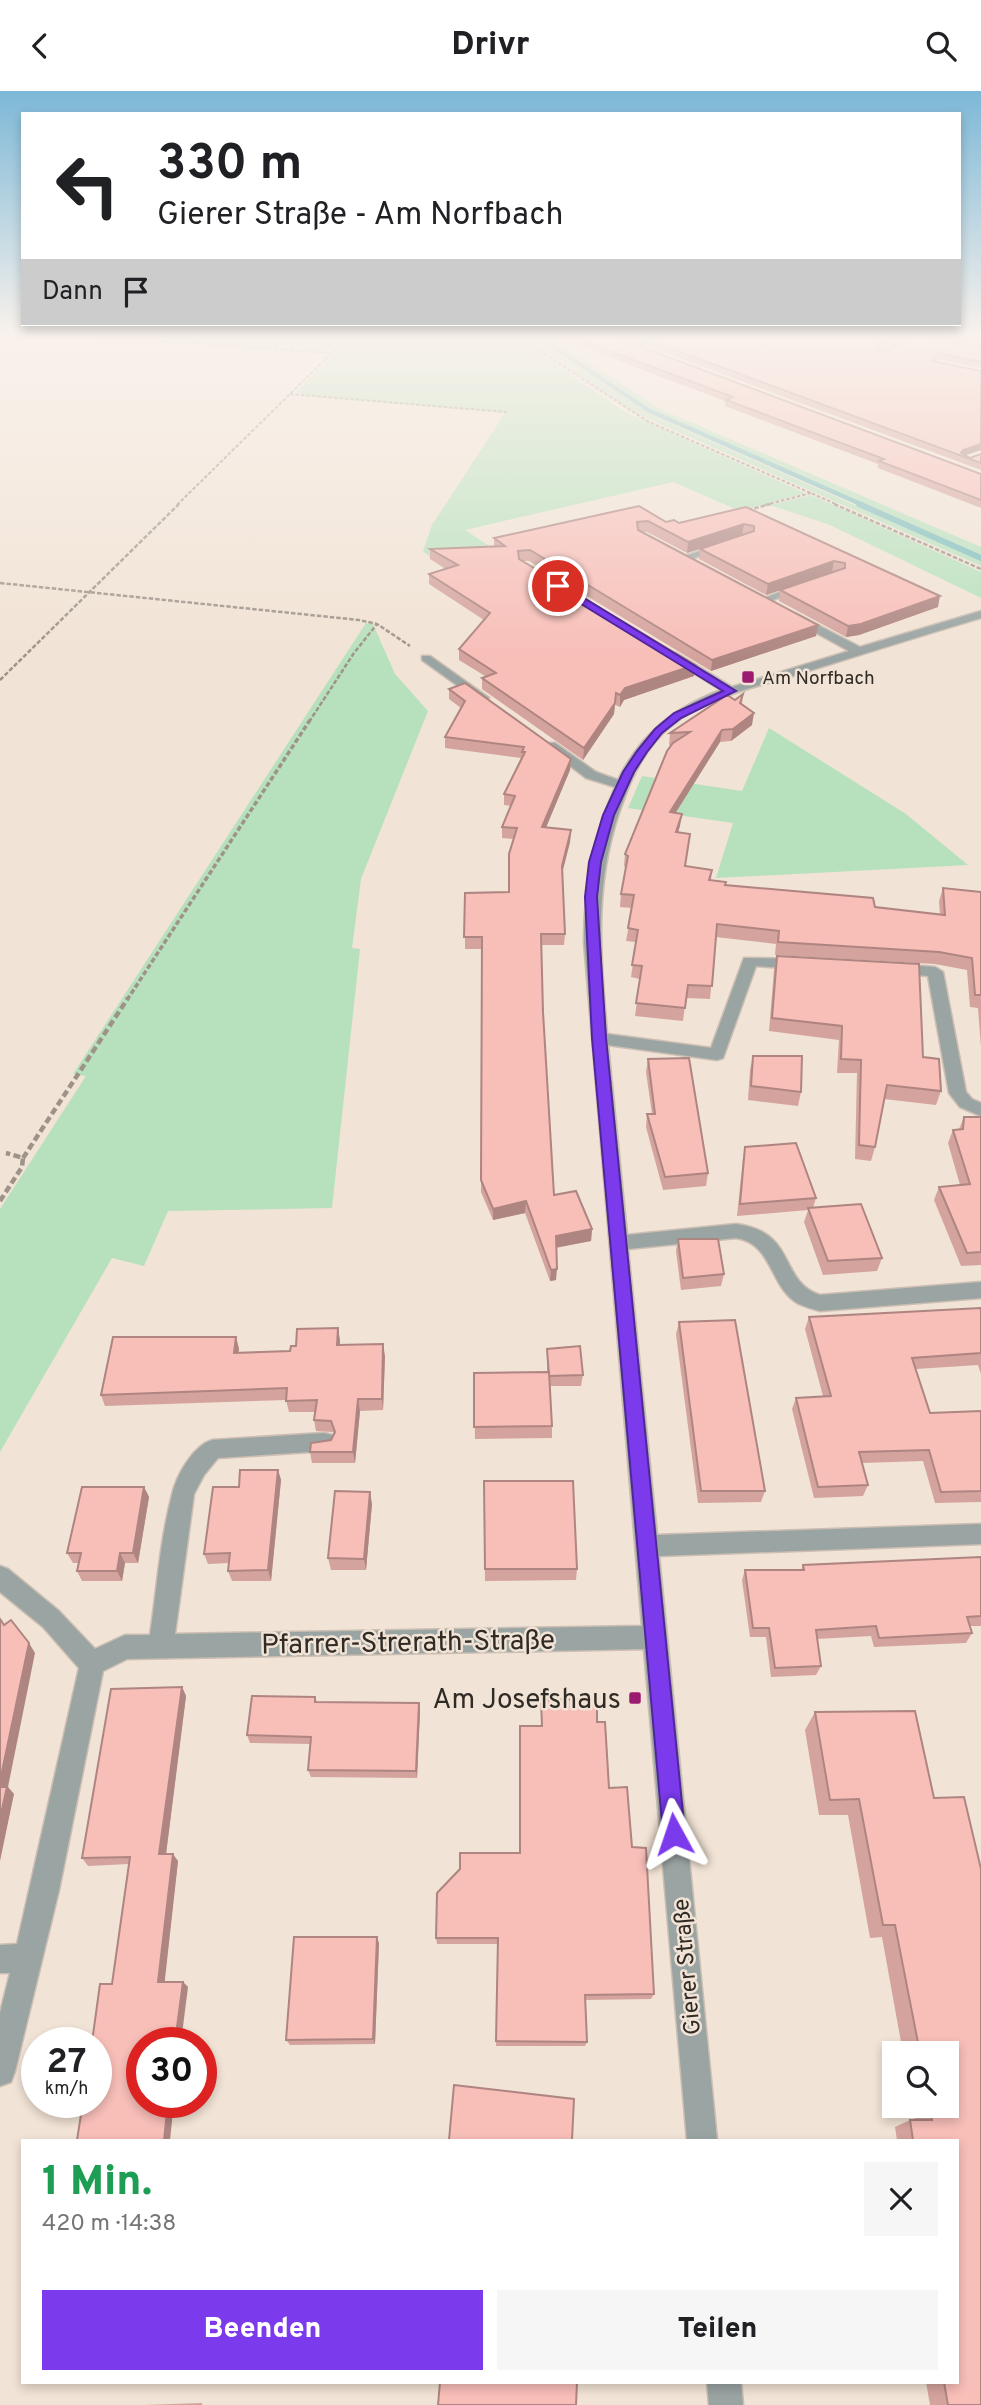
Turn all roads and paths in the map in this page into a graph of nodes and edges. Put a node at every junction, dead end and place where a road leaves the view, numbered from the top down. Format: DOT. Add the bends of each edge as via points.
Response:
graph roads {
  1 [pos="238,444"];
  2 [pos="701,444"];
  3 [pos="812,493"];
  4 [pos="747,510"];
  5 [pos="736,542"];
  6 [pos="695,564"];
  7 [pos="981,569"];
  8 [pos="0,583"];
  9 [pos="811,585"];
  10 [pos="88,591"];
  11 [pos="752,594"];
  12 [pos="764,600"];
  13 [pos="776,607"];
  14 [pos="788,613"];
  15 [pos="981,614"];
  16 [pos="377,624"];
  17 [pos="658,647"];
  18 [pos="860,652"];
  19 [pos="423,656"];
  20 [pos="0,680"];
  21 [pos="731,691"];
  22 [pos="492,705"];
  23 [pos="536,736"];
  24 [pos="622,785"];
  25 [pos="816,965"];
  26 [pos="882,969"];
  27 [pos="599,1038"];
  28 [pos="981,1110"];
  29 [pos="6,1153"];
  30 [pos="23,1158"];
  31 [pos="0,1201"];
  32 [pos="618,1243"];
  33 [pos="981,1290"];
  34 [pos="324,1442"];
  35 [pos="981,1534"];
  36 [pos="647,1546"];
  37 [pos="0,1577"];
  38 [pos="656,1637"];
  39 [pos="161,1646"];
  40 [pos="92,1664"];
  41 [pos="29,1958"];
  42 [pos="0,1959"];
  43 [pos="0,2071"];
  44 [pos="702,2139"];
  45 [pos="724,2384"];
  46 [pos="726,2405"];
  1 -- 10 [label="path"];
  2 -- 3 [label="path"];
  3 -- 4 [label="path"];
  3 -- 7 [label="path"];
  5 -- 6 [label="street" via="679,555"];
  8 -- 10 [label="path"];
  9 -- 12 [label="street"];
  10 -- 16 [label="path"];
  10 -- 20 [label="path"];
  11 -- 12 [label="street"];
  12 -- 13 [label="street"];
  14 -- 18 [label="street"];
  15 -- 18 [label="street, Gierer Straße"];
  16 -- 19 [label="path"];
  16 -- 30 [label="path"];
  17 -- 21 [label="street"];
  18 -- 21 [label="street, Gierer Straße"];
  19 -- 22 [label="street"];
  21 -- 24 [label="street, Gierer Straße" via="689,708 667,723 642,751"];
  23 -- 24 [label="street" via="591,775"];
  24 -- 27 [label="street, Gierer Straße" via="601,839 592,885"];
  25 -- 27 [label="street" via="750,961 717,1054"];
  26 -- 28 [label="street" via="935,972 958,1093"];
  27 -- 32 [label="street, Gierer Straße"];
  29 -- 30 [label="path"];
  30 -- 31 [label="path"];
  32 -- 33 [label="street" via="753,1232 771,1248 795,1293 820,1303"];
  32 -- 36 [label="street, Gierer Straße"];
  34 -- 39 [label="street" via="212,1449 196,1468 183,1493"];
  35 -- 36 [label="street"];
  36 -- 38 [label="street, Gierer Straße"];
  37 -- 40 [label="street" via="51,1619"];
  38 -- 39 [label="street, Pfarrer-Strerath-Straße"];
  38 -- 44 [label="street, Gierer Straße"];
  39 -- 40 [label="street, Pfarrer-Strerath-Straße" via="125,1647"];
  40 -- 41 [label="street"];
  41 -- 42 [label="street"];
  41 -- 43 [label="street"];
  45 -- 46 [label="street"];
}
